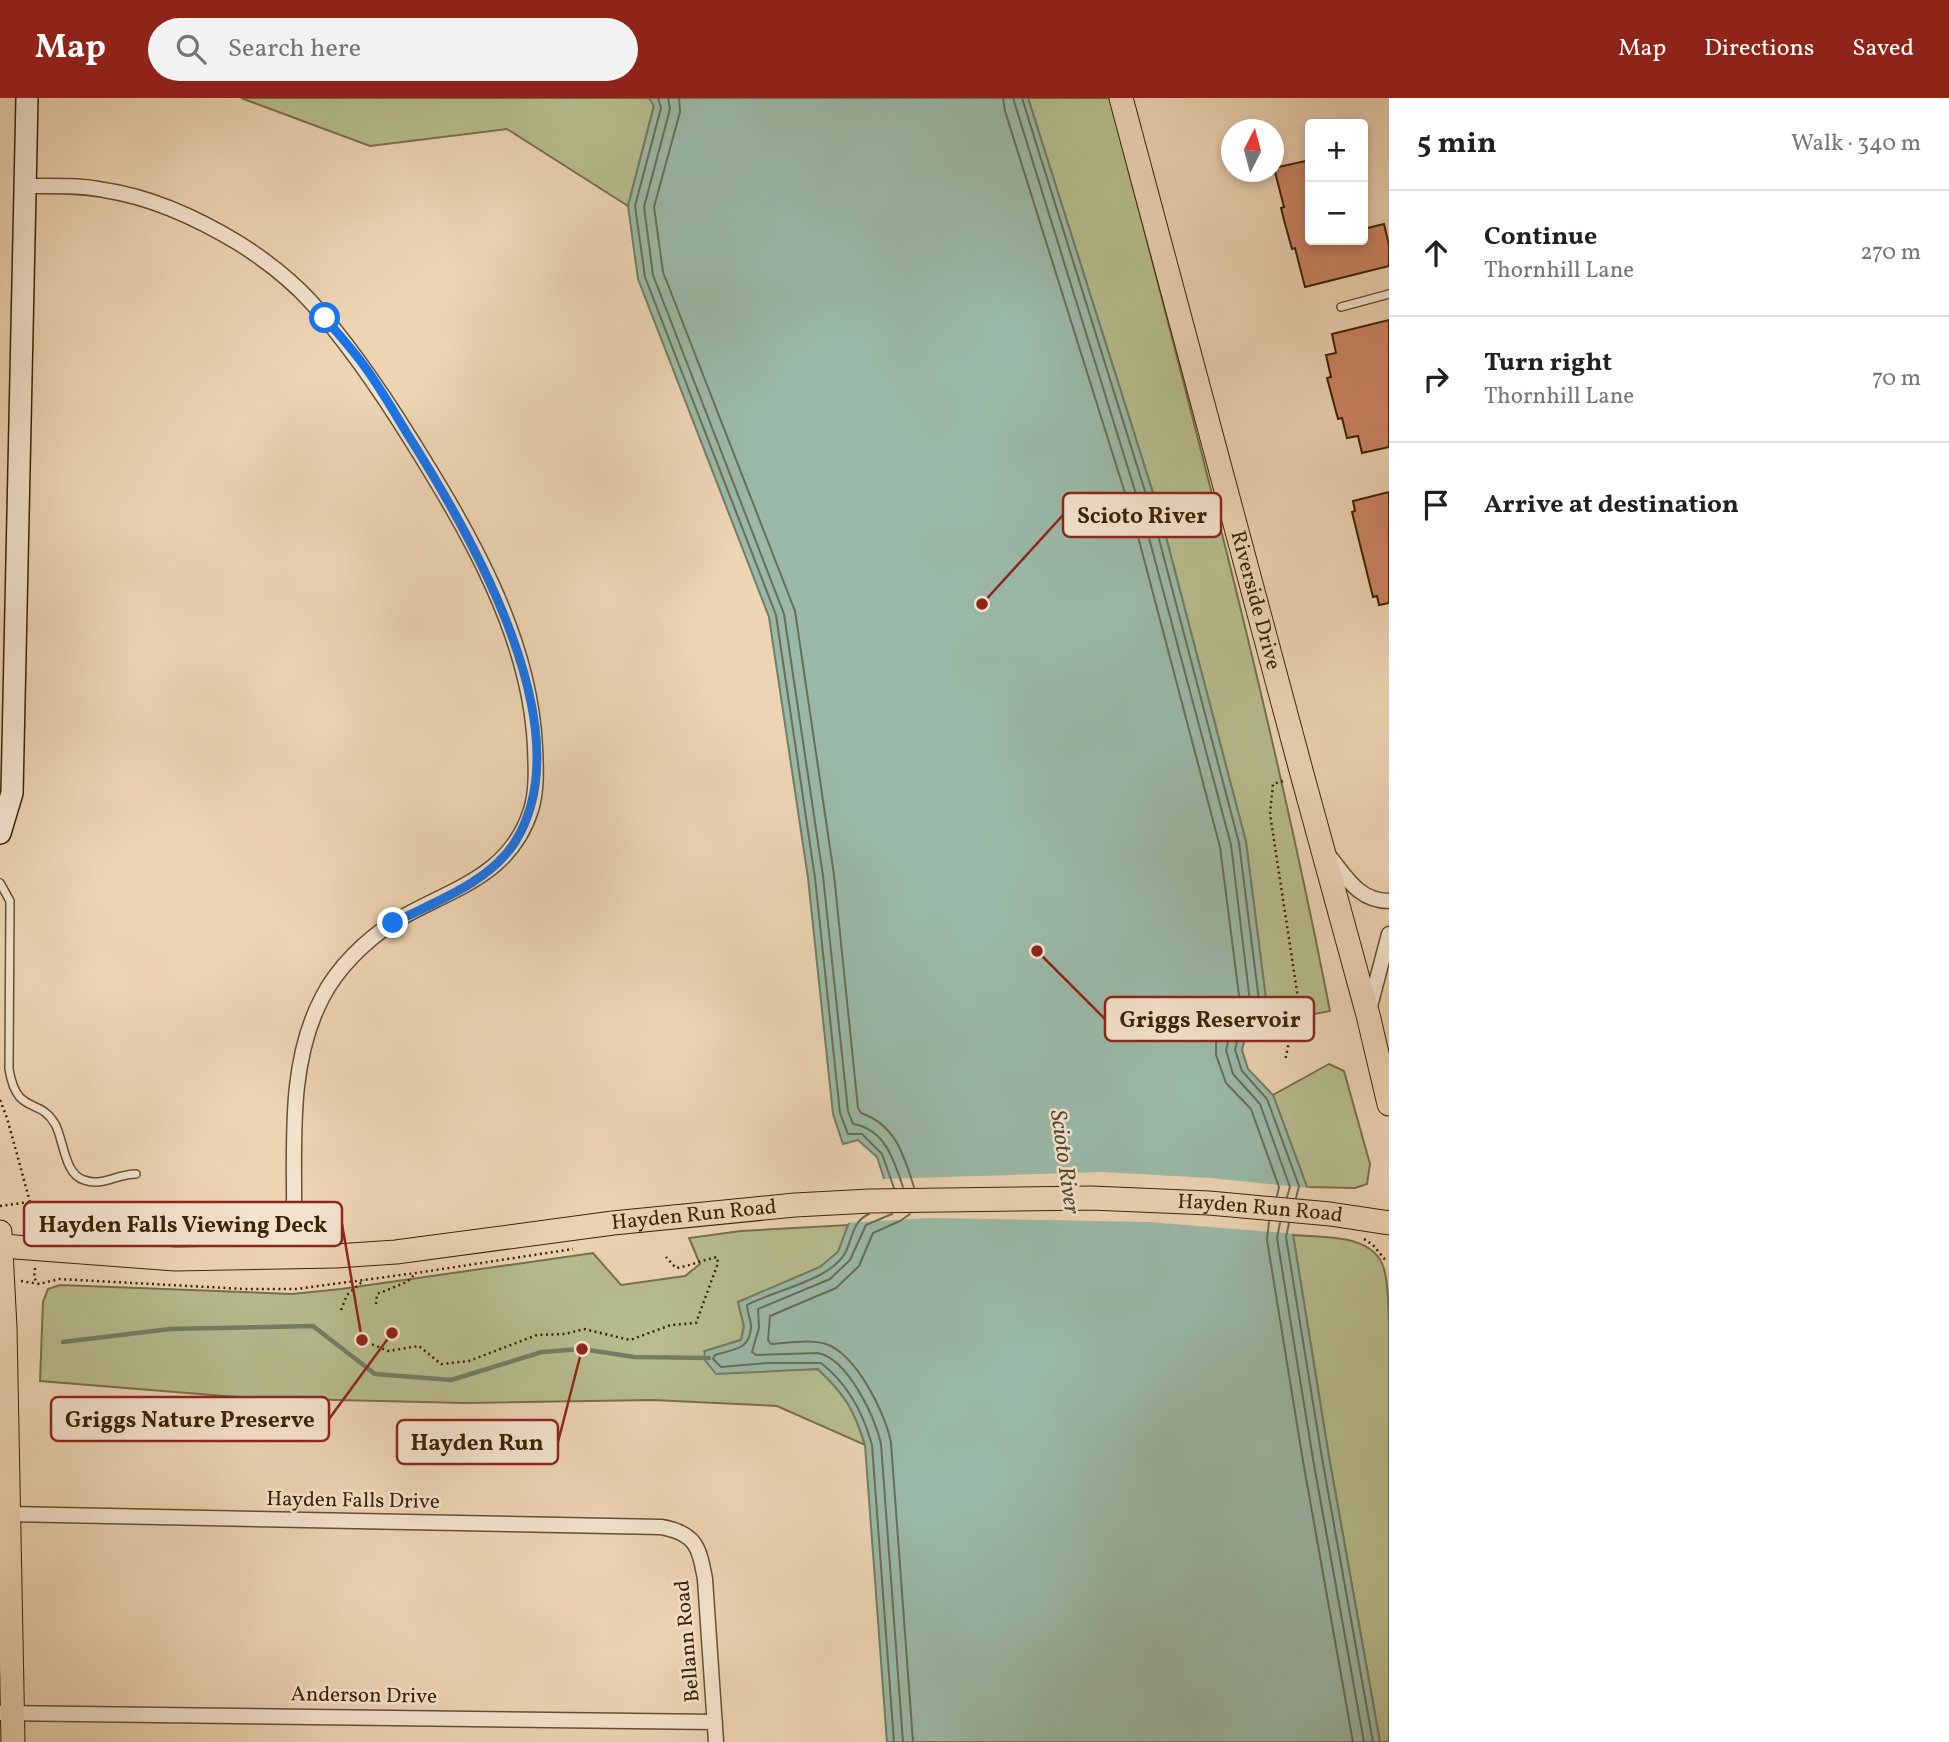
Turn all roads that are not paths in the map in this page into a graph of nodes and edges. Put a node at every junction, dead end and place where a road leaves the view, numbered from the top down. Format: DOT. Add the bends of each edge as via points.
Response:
graph roads {
  1 [pos="27,98"];
  2 [pos="1121,98"];
  3 [pos="26,186"];
  4 [pos="1389,294"];
  5 [pos="1341,307"];
  6 [pos="0,833"];
  7 [pos="1325,851"];
  8 [pos="0,883"];
  9 [pos="1389,901"];
  10 [pos="1389,934"];
  11 [pos="1368,1015"];
  12 [pos="1389,1104"];
  13 [pos="136,1174"];
  14 [pos="295,1219"];
  15 [pos="1389,1223"];
  16 [pos="1,1241"];
  17 [pos="9,1514"];
  18 [pos="693,1539"];
  19 [pos="6,1713"];
  20 [pos="715,1723"];
  21 [pos="13,1742"];
  22 [pos="716,1742"];
  1 -- 3 [label="main road"];
  2 -- 7 [label="main road, Riverside Drive"];
  3 -- 6 [label="main road" via="12,793"];
  3 -- 14 [label="street" via="103,189 175,211 243,246 307,298 365,367 442,490 489,579 517,651 535,733 537,772 531,810 514,844 486,874 393,923 355,954 321,999 299,1066"];
  4 -- 5 [label="lane"];
  7 -- 9 [label="street" via="1364,896"];
  7 -- 11 [label="main road, Riverside Drive"];
  8 -- 13 [label="lane" via="10,901 12,1088 55,1124 76,1176 108,1182 121,1174"];
  10 -- 11 [label="street"];
  11 -- 12 [label="main road, Riverside Drive"];
  15 -- 16 [label="main road, Hayden Run Road" via="1209,1203 1091,1198 870,1200 613,1223 396,1252 323,1257 175,1259"];
  16 -- 17 [label="main road"];
  17 -- 18 [label="street, Hayden Falls Drive" via="662,1527"];
  17 -- 19 [label="main road"];
  18 -- 20 [label="street, Bellann Road" via="705,1579"];
  19 -- 20 [label="street, Anderson Drive"];
  19 -- 21 [label="main road"];
  20 -- 22 [label="street, Bellann Road"];
}
